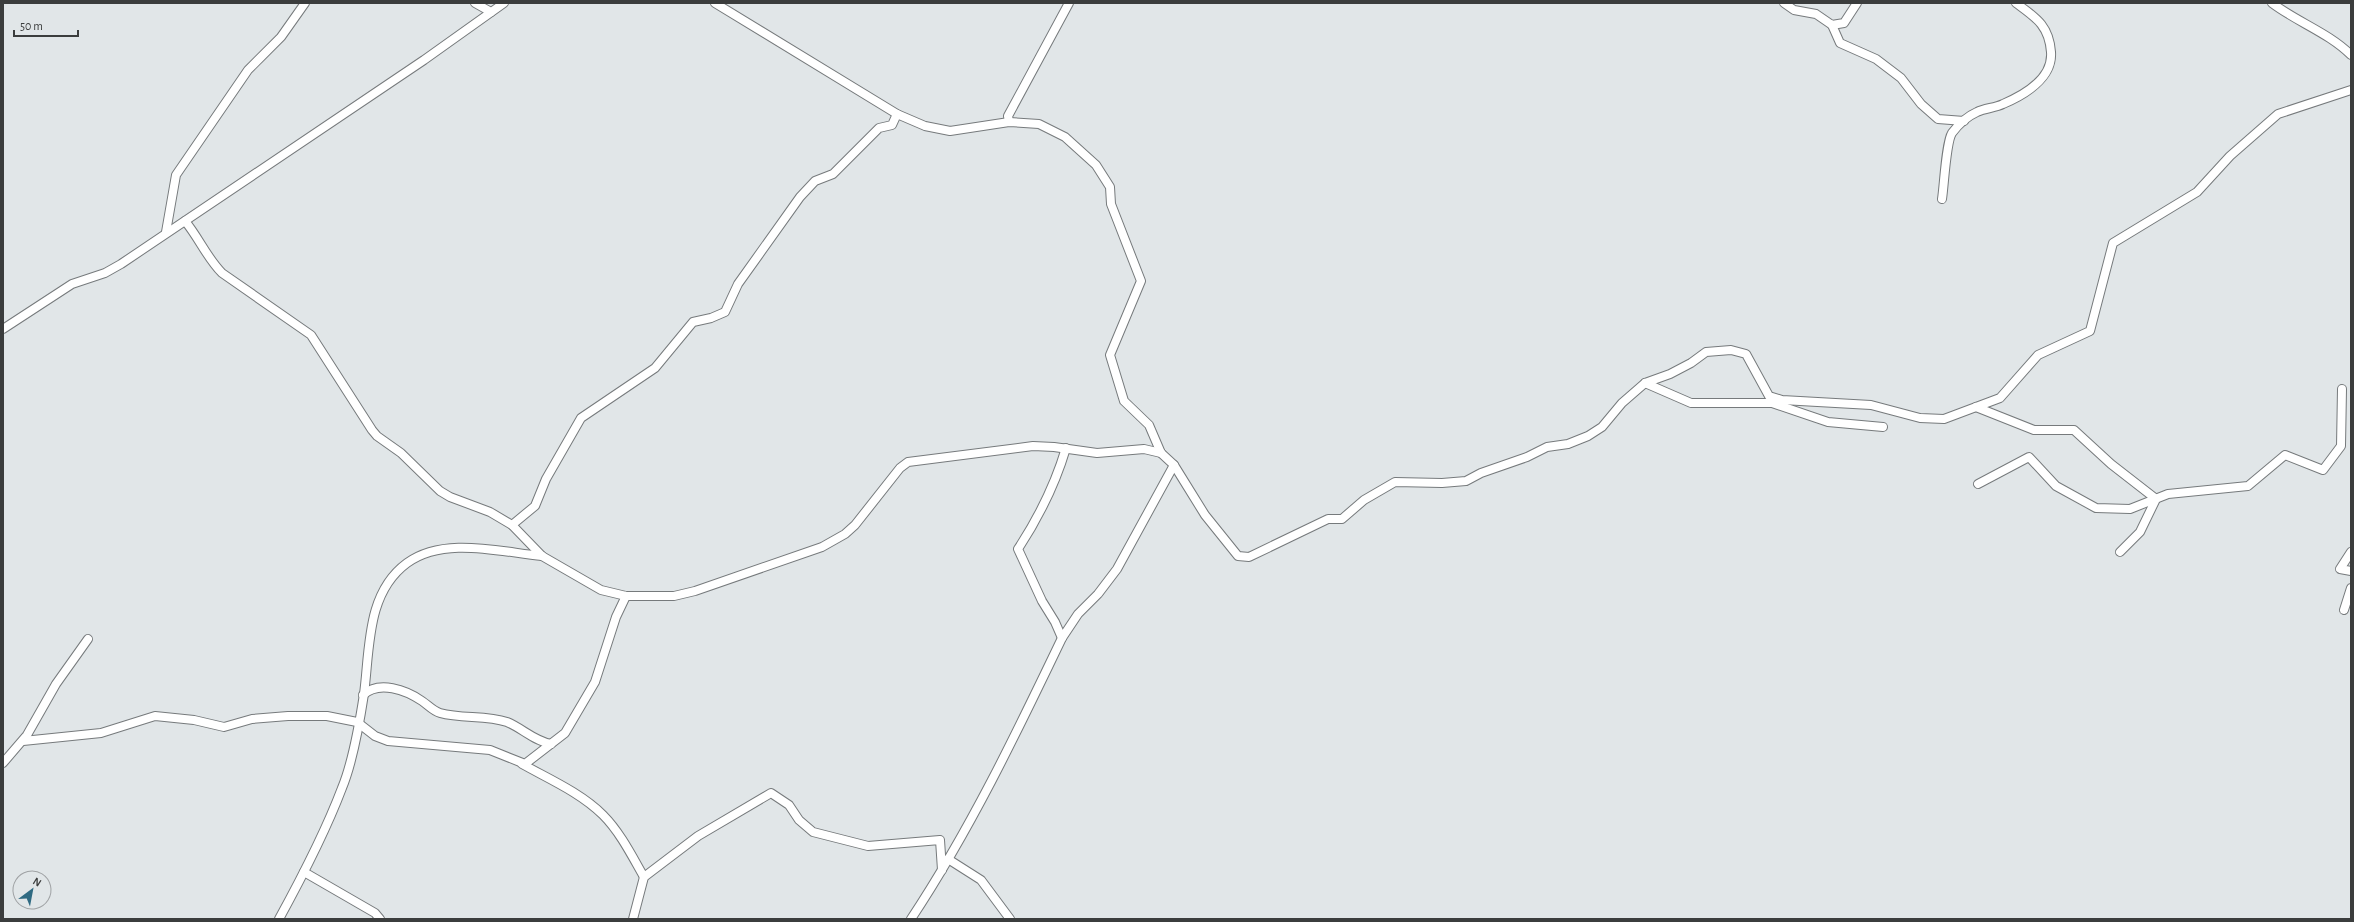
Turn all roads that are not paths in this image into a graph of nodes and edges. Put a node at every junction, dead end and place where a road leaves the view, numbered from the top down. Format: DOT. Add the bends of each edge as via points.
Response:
graph roads {
  1 [pos="306,3"];
  2 [pos="475,3"];
  3 [pos="504,3"];
  4 [pos="715,3"];
  5 [pos="1069,3"];
  6 [pos="1784,3"];
  7 [pos="1857,3"];
  8 [pos="2016,3"];
  9 [pos="2272,3"];
  10 [pos="491,12"];
  11 [pos="1832,25"];
  12 [pos="2351,55"];
  13 [pos="2351,90"];
  14 [pos="898,114"];
  15 [pos="1964,121"];
  16 [pos="1009,122"];
  17 [pos="1942,199"];
  18 [pos="185,222"];
  19 [pos="166,232"];
  20 [pos="3,329"];
  21 [pos="1645,383"];
  22 [pos="2342,389"];
  23 [pos="1976,407"];
  24 [pos="1883,427"];
  25 [pos="1066,448"];
  26 [pos="1161,453"];
  27 [pos="1174,465"];
  28 [pos="1978,484"];
  29 [pos="2156,499"];
  30 [pos="512,524"];
  31 [pos="2120,552"];
  32 [pos="2351,552"];
  33 [pos="542,556"];
  34 [pos="2351,571"];
  35 [pos="2351,588"];
  36 [pos="626,596"];
  37 [pos="2344,610"];
  38 [pos="1062,638"];
  39 [pos="88,639"];
  40 [pos="363,695"];
  41 [pos="358,722"];
  42 [pos="23,740"];
  43 [pos="550,744"];
  44 [pos="3,763"];
  45 [pos="522,764"];
  46 [pos="948,859"];
  47 [pos="304,872"];
  48 [pos="942,873"];
  49 [pos="644,877"];
  50 [pos="279,919"];
  51 [pos="380,919"];
  52 [pos="633,919"];
  53 [pos="910,919"];
  54 [pos="1010,919"];
  1 -- 19 [label="street" via="281,36 248,70 176,175"];
  2 -- 10 [label="street"];
  3 -- 10 [label="street"];
  4 -- 14 [label="street"];
  5 -- 16 [label="street" via="1008,116"];
  6 -- 11 [label="street" via="1794,10 1816,14"];
  7 -- 11 [label="street" via="1844,23"];
  8 -- 15 [label="street" via="2034,15 2048,32 2051,55 2047,72 2041,81 2010,100 1977,112"];
  9 -- 12 [label="street" via="2286,14 2338,43"];
  10 -- 18 [label="street"];
  11 -- 15 [label="street" via="1840,42 1876,59 1901,78 1921,104 1938,119"];
  13 -- 23 [label="street" via="2278,114 2230,156 2197,192 2113,243 2090,331 2038,355 2000,398"];
  14 -- 16 [label="street" via="925,126 950,131"];
  14 -- 30 [label="street" via="892,124 879,128 833,174 815,181 800,197 738,284 725,312 693,322 655,368 581,418 546,480 535,506"];
  15 -- 17 [label="street" via="1950,138"];
  16 -- 26 [label="street" via="1038,124 1065,137 1096,165 1110,187 1111,204 1141,281 1110,354 1124,401 1149,425"];
  18 -- 19 [label="street"];
  18 -- 30 [label="street" via="222,273 311,335 377,436 401,453 440,491"];
  19 -- 20 [label="street" via="122,264 68,286"];
  21 -- 23 [label="street" via="1670,374 1706,352 1731,350 1746,354 1769,396 1782,400 1871,405 1920,418 1944,419"];
  21 -- 24 [label="street" via="1691,403 1772,404 1828,422"];
  21 -- 27 [label="street" via="1622,403 1602,427 1588,436 1568,444 1546,447 1466,481 1395,482 1364,500 1342,519 1328,519 1249,557 1238,556 1205,514"];
  22 -- 29 [label="street" via="2341,446 2323,470 2285,455 2248,486 2168,494"];
  23 -- 29 [label="street" via="2034,430 2074,430 2111,464"];
  25 -- 26 [label="street" via="1098,454 1144,449"];
  25 -- 36 [label="street" via="1034,446 908,462 900,468 846,534 822,547 696,591 674,596"];
  25 -- 38 [label="street" via="1056,480 1038,518 1018,549"];
  26 -- 27 [label="street"];
  27 -- 38 [label="street" via="1117,569 1098,594 1078,614"];
  28 -- 29 [label="street" via="2029,457 2056,486 2096,508 2130,509"];
  29 -- 31 [label="street" via="2140,532"];
  30 -- 33 [label="street"];
  32 -- 34 [label="street" via="2340,569"];
  33 -- 36 [label="street" via="601,590"];
  33 -- 40 [label="street" via="448,549 431,551 407,563 388,582 374,614"];
  35 -- 37 [label="street"];
  36 -- 43 [label="street" via="616,617 595,682 565,733"];
  38 -- 46 [label="street" via="1013,741"];
  39 -- 42 [label="street" via="56,684"];
  40 -- 41 [label="street"];
  40 -- 43 [label="street" via="370,688 376,687 403,691 439,712 504,721"];
  41 -- 42 [label="street" via="327,716 288,716 252,719 224,727 194,720 155,716 101,733"];
  41 -- 45 [label="street" via="375,736 388,740 490,750"];
  41 -- 47 [label="street" via="343,788"];
  42 -- 44 [label="street"];
  43 -- 45 [label="street" via="528,763"];
  45 -- 49 [label="street" via="566,789 603,815 624,843"];
  46 -- 48 [label="street"];
  46 -- 54 [label="street" via="981,880"];
  47 -- 50 [label="street"];
  47 -- 51 [label="street" via="375,913"];
  48 -- 49 [label="street" via="940,840 868,846 813,832 799,820 789,806 771,793 698,836"];
  48 -- 53 [label="street"];
  49 -- 52 [label="street"];
}
